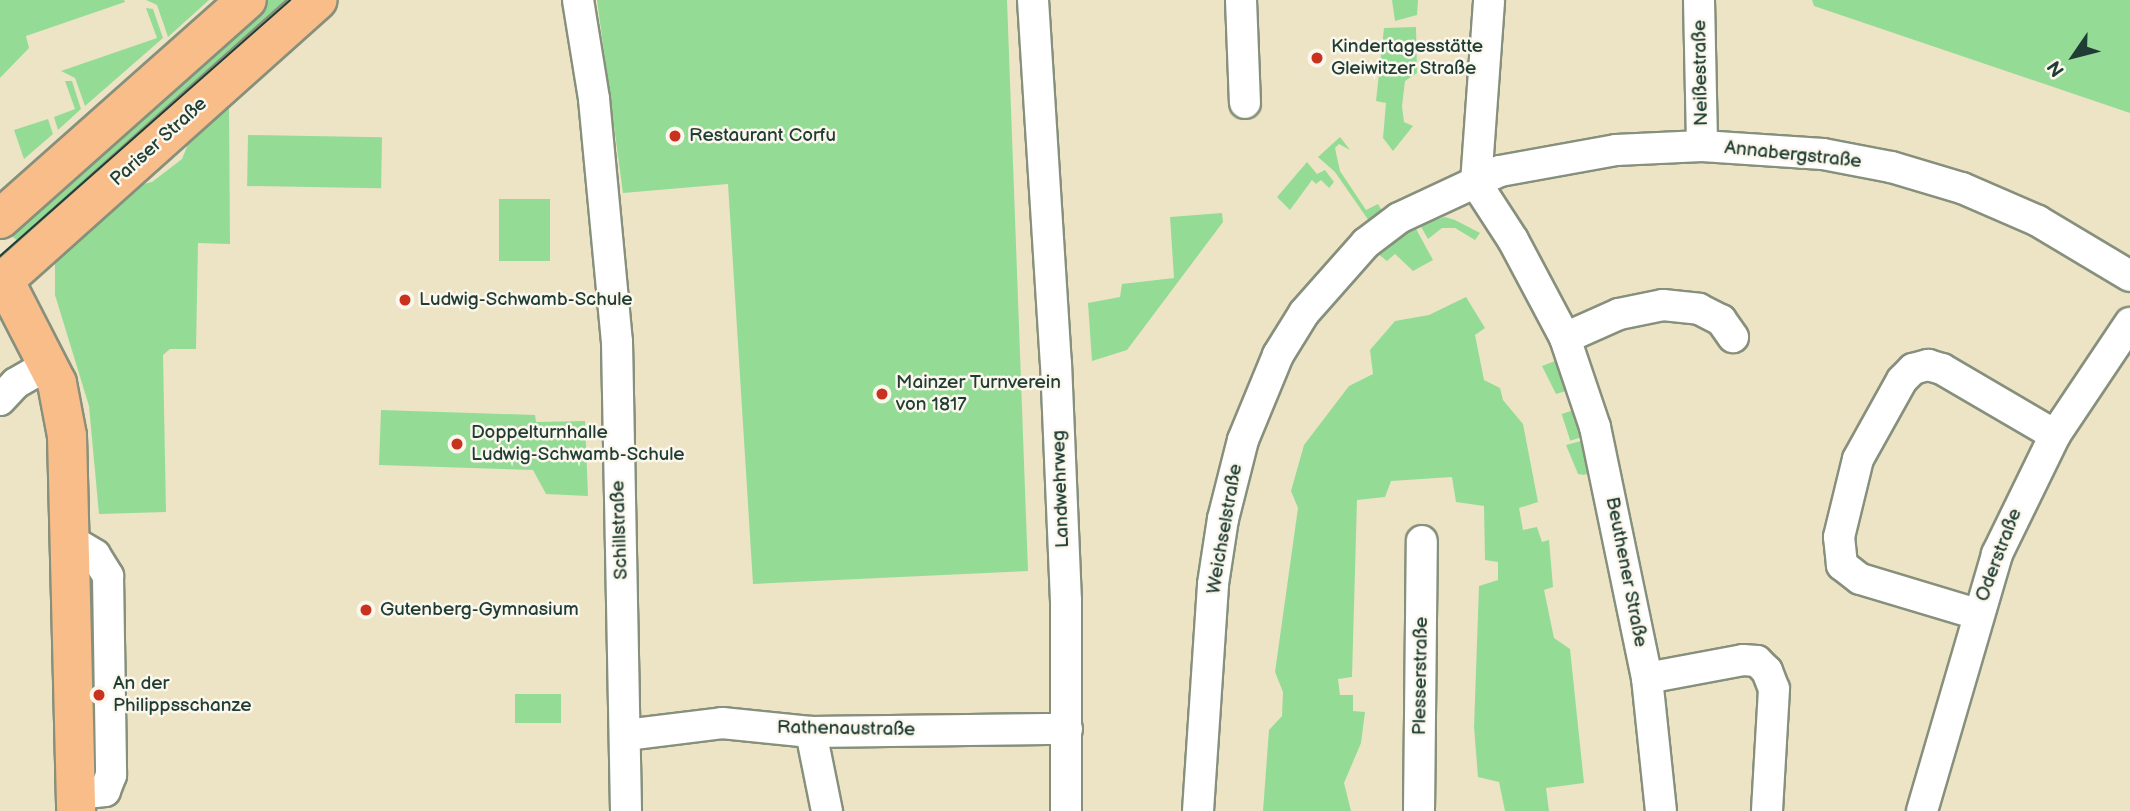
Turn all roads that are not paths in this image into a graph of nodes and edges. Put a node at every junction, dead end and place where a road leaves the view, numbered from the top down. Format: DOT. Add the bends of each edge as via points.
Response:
graph roads {
  1 [pos="247,0"];
  2 [pos="318,0"];
  3 [pos="578,0"];
  4 [pos="1033,0"];
  5 [pos="1241,0"];
  6 [pos="1489,0"];
  7 [pos="1699,0"];
  8 [pos="1245,103"];
  9 [pos="1702,146"];
  10 [pos="1476,183"];
  11 [pos="0,219"];
  12 [pos="2130,276"];
  13 [pos="2,279"];
  14 [pos="2130,323"];
  15 [pos="1733,337"];
  16 [pos="1565,338"];
  17 [pos="49,364"];
  18 [pos="0,400"];
  19 [pos="2055,435"];
  20 [pos="1422,541"];
  21 [pos="1977,614"];
  22 [pos="1647,678"];
  23 [pos="1067,729"];
  24 [pos="811,732"];
  25 [pos="626,735"];
  26 [pos="76,803"];
  27 [pos="626,811"];
  28 [pos="827,811"];
  29 [pos="1066,811"];
  30 [pos="1198,811"];
  31 [pos="1419,811"];
  32 [pos="1661,811"];
  33 [pos="1767,811"];
  34 [pos="1922,811"];
  1 -- 11 [label="main road"];
  2 -- 13 [label="main road, Pariser Straße"];
  3 -- 25 [label="street, Schillstraße" via="596,111 617,342"];
  4 -- 23 [label="street, Landwehrweg" via="1056,363"];
  5 -- 8 [label="street"];
  6 -- 10 [label="street"];
  7 -- 9 [label="street, Neißestraße"];
  9 -- 10 [label="street, Annabergstraße" via="1616,150 1500,171"];
  9 -- 12 [label="street, Annabergstraße" via="1823,154 1891,167 1962,188 2038,220"];
  10 -- 16 [label="street, Beuthener Straße" via="1513,240"];
  10 -- 30 [label="street, Weichselstraße" via="1399,218 1366,243 1304,313 1256,401 1232,473 1217,558"];
  13 -- 17 [label="main road"];
  14 -- 19 [label="street, Oderstraße"];
  15 -- 16 [label="street" via="1721,320 1699,309 1664,304 1619,314"];
  16 -- 22 [label="street, Beuthener Straße" via="1595,427"];
  17 -- 18 [label="street" via="16,383"];
  17 -- 26 [label="main road" via="67,436"];
  19 -- 21 [label="street, Oderstraße" via="1997,554"];
  19 -- 21 [label="street" via="1928,365 1913,369 1902,380 1858,459 1839,537 1842,565 1860,579"];
  20 -- 31 [label="street, Plesserstraße"];
  21 -- 34 [label="street, Oderstraße"];
  22 -- 32 [label="street, Beuthener Straße"];
  22 -- 33 [label="street" via="1742,660 1757,661 1767,671 1774,689"];
  23 -- 24 [label="street, Rathenaustraße"];
  23 -- 29 [label="street, Landwehrweg"];
  24 -- 25 [label="street, Rathenaustraße" via="722,723"];
  24 -- 28 [label="street"];
  25 -- 27 [label="street, Schillstraße"];
}
